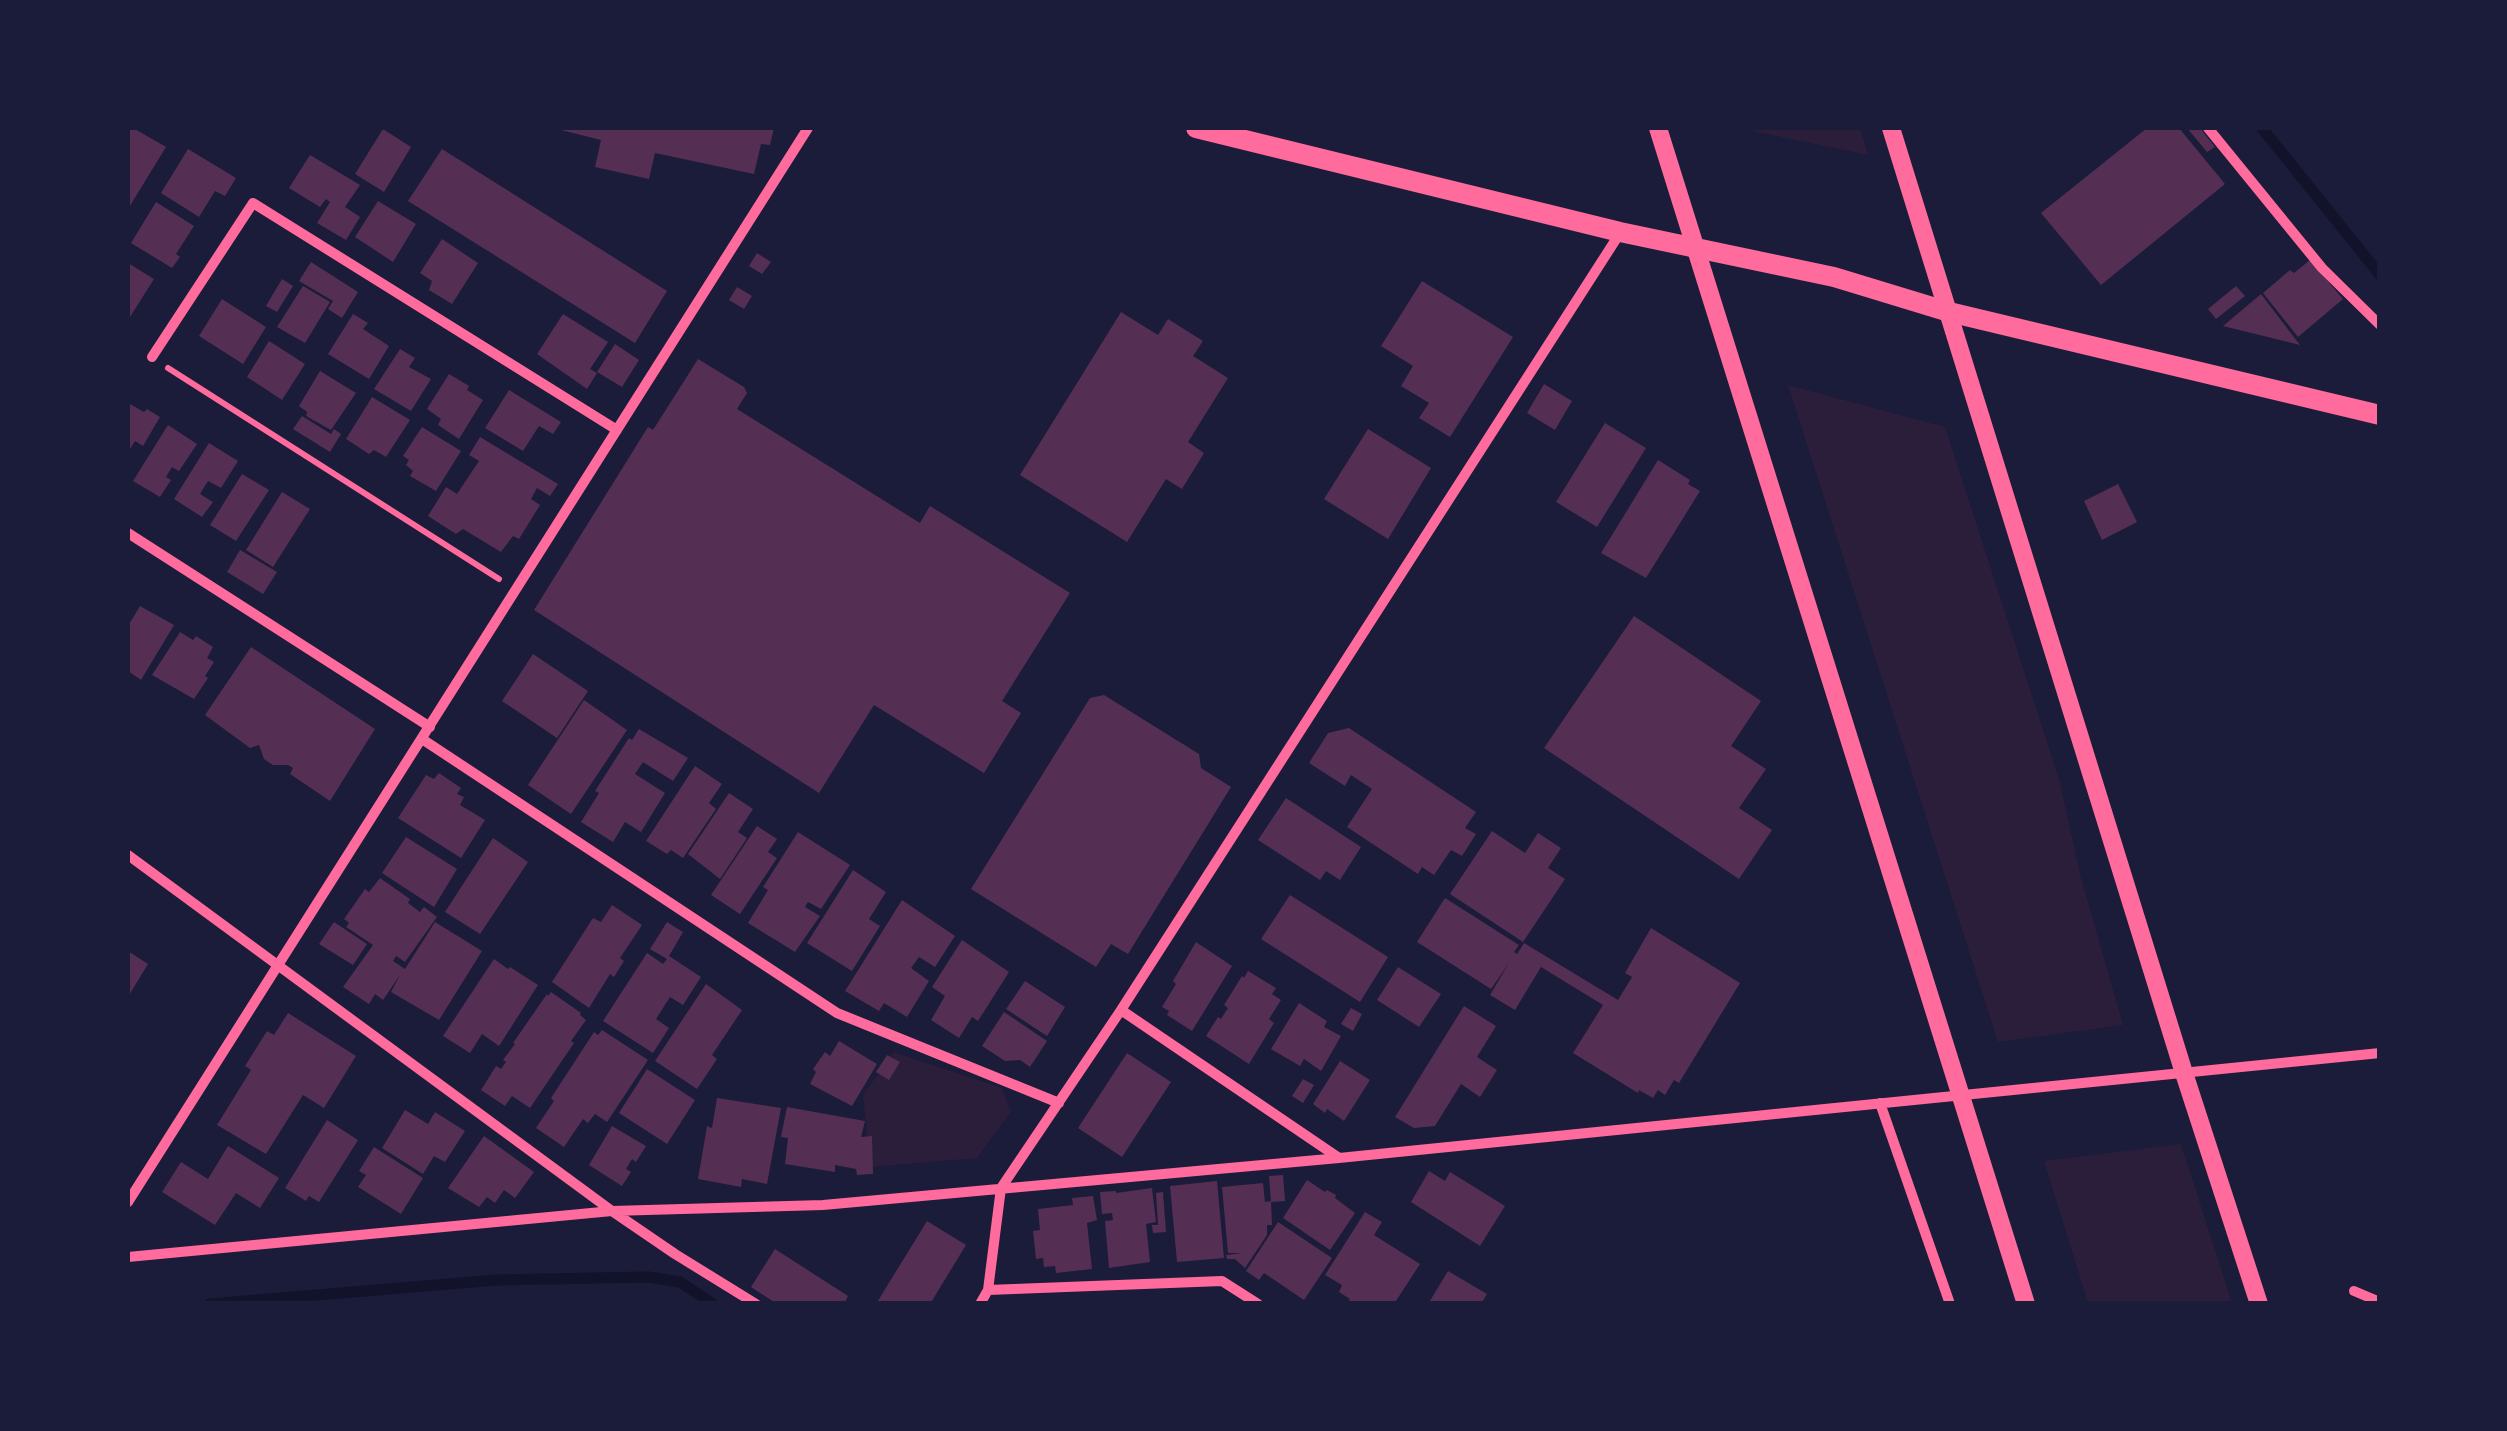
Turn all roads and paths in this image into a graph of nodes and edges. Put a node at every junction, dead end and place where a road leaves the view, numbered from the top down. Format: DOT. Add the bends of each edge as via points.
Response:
graph roads {
  1 [pos="808,128"];
  2 [pos="1196,128"];
  3 [pos="1658,128"];
  4 [pos="1891,128"];
  5 [pos="2208,128"];
  6 [pos="1620,232"];
  7 [pos="1694,248"];
  8 [pos="1949,312"];
  9 [pos="2380,325"];
  10 [pos="152,357"];
  11 [pos="2380,415"];
  12 [pos="617,430"];
  13 [pos="128,533"];
  14 [pos="519,586"];
  15 [pos="430,727"];
  16 [pos="422,739"];
  17 [pos="128,855"];
  18 [pos="278,966"];
  19 [pos="1121,1010"];
  20 [pos="2380,1052"];
  21 [pos="2184,1073"];
  22 [pos="1959,1094"];
  23 [pos="1059,1102"];
  24 [pos="1880,1102"];
  25 [pos="1339,1158"];
  26 [pos="1001,1188"];
  27 [pos="128,1202"];
  28 [pos="612,1211"];
  29 [pos="128,1257"];
  30 [pos="988,1290"];
  31 [pos="2354,1291"];
  32 [pos="2380,1302"];
  33 [pos="756,1304"];
  34 [pos="980,1304"];
  35 [pos="1258,1304"];
  36 [pos="1950,1304"];
  37 [pos="2026,1304"];
  38 [pos="2259,1304"];
  1 -- 12 [label="street"];
  2 -- 6 [label="main road"];
  3 -- 7 [label="street"];
  4 -- 8 [label="street"];
  5 -- 9 [label="street" via="2322,268"];
  6 -- 7 [label="main road"];
  6 -- 19 [label="street"];
  7 -- 8 [label="main road" via="1834,277"];
  7 -- 22 [label="street"];
  8 -- 11 [label="main road"];
  8 -- 21 [label="street"];
  10 -- 12 [label="street" via="253,202"];
  10 -- 14 [label="path" via="494,578"];
  12 -- 14 [label="street"];
  13 -- 15 [label="street"];
  14 -- 15 [label="street"];
  15 -- 16 [label="street"];
  16 -- 18 [label="street"];
  16 -- 23 [label="street" via="836,1013"];
  17 -- 18 [label="street"];
  18 -- 27 [label="street"];
  18 -- 28 [label="street"];
  19 -- 23 [label="street"];
  19 -- 25 [label="street"];
  20 -- 21 [label="street"];
  21 -- 22 [label="street"];
  21 -- 38 [label="street"];
  22 -- 24 [label="street"];
  22 -- 37 [label="street"];
  23 -- 26 [label="street"];
  24 -- 25 [label="street"];
  24 -- 36 [label="street"];
  25 -- 26 [label="street"];
  26 -- 28 [label="street" via="824,1205"];
  26 -- 30 [label="street"];
  28 -- 29 [label="street"];
  28 -- 33 [label="street"];
  30 -- 34 [label="street"];
  30 -- 35 [label="street" via="1222,1281"];
  31 -- 32 [label="street"];
}
